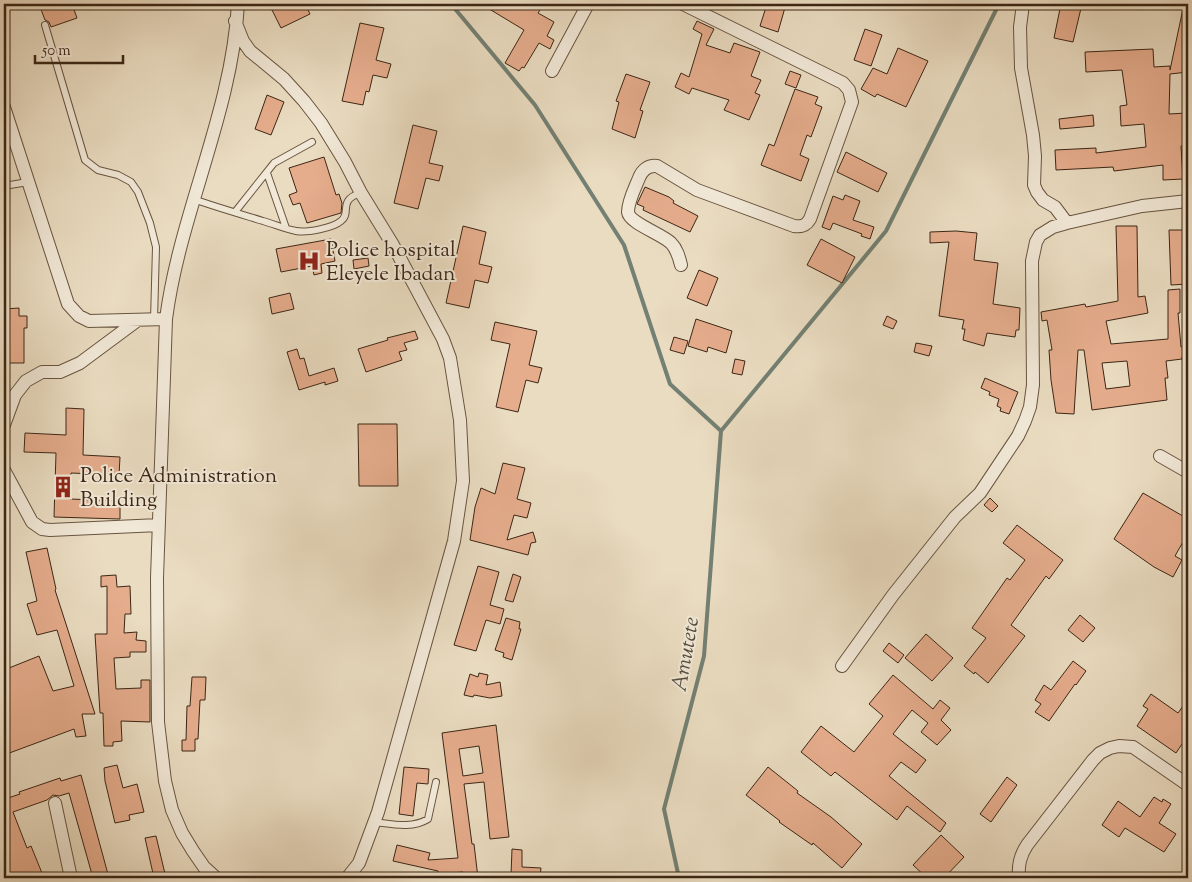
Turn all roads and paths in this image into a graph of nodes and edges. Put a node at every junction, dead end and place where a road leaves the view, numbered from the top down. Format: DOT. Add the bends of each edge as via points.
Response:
graph roads {
  1 [pos="238,4"];
  2 [pos="588,4"];
  3 [pos="683,4"];
  4 [pos="1023,4"];
  5 [pos="235,21"];
  6 [pos="45,25"];
  7 [pos="552,71"];
  8 [pos="4,107"];
  9 [pos="312,142"];
  10 [pos="267,173"];
  11 [pos="28,182"];
  12 [pos="4,186"];
  13 [pos="361,193"];
  14 [pos="193,199"];
  15 [pos="1188,201"];
  16 [pos="235,212"];
  17 [pos="1067,222"];
  18 [pos="286,228"];
  19 [pos="681,265"];
  20 [pos="138,320"];
  21 [pos="160,320"];
  22 [pos="4,425"];
  23 [pos="1160,456"];
  24 [pos="4,470"];
  25 [pos="1188,472"];
  26 [pos="160,525"];
  27 [pos="842,666"];
  28 [pos="436,782"];
  29 [pos="1188,785"];
  30 [pos="55,803"];
  31 [pos="374,822"];
  32 [pos="359,863"];
  33 [pos="72,878"];
  34 [pos="216,878"];
  35 [pos="347,878"];
  36 [pos="359,878"];
  37 [pos="1019,878"];
  1 -- 5 [label="street"];
  2 -- 7 [label="street"];
  3 -- 19 [label="street" via="843,83 852,102 810,219 803,226 794,226 697,190 657,166 644,169 630,204 630,217 672,244"];
  4 -- 17 [label="street" via="1021,68 1033,135 1034,185 1043,200 1055,207"];
  5 -- 13 [label="street" via="250,51 284,79 321,123"];
  5 -- 14 [label="street" via="224,93"];
  6 -- 21 [label="lane" via="85,160 98,170 131,182 138,192 156,247"];
  8 -- 11 [label="street"];
  9 -- 10 [label="lane" via="281,158"];
  10 -- 16 [label="lane"];
  10 -- 18 [label="lane"];
  11 -- 12 [label="lane"];
  11 -- 20 [label="street" via="68,304 79,316 90,321"];
  13 -- 18 [label="lane" via="349,199 341,222 309,231"];
  13 -- 31 [label="street" via="412,280 450,358 460,420 462,473 454,541"];
  14 -- 16 [label="lane"];
  14 -- 21 [label="street" via="171,290"];
  15 -- 17 [label="street" via="1142,206"];
  16 -- 18 [label="lane"];
  17 -- 27 [label="street" via="1040,235 1036,242 1032,261 1033,385 1030,406 1018,436 980,493 892,595"];
  20 -- 21 [label="street"];
  20 -- 22 [label="street" via="80,363 60,372 42,372 26,381 16,395"];
  21 -- 26 [label="street"];
  23 -- 25 [label="street"];
  24 -- 26 [label="street" via="32,522 42,529"];
  26 -- 34 [label="street" via="156,646 158,722 165,781 172,810 182,832 204,867"];
  28 -- 31 [label="lane" via="428,819 423,823 401,826"];
  29 -- 37 [label="street" via="1133,747 1119,746 1100,753 1027,845 1021,855"];
  30 -- 33 [label="street"];
  31 -- 32 [label="street"];
  32 -- 35 [label="street"];
  32 -- 36 [label="street"];
}
